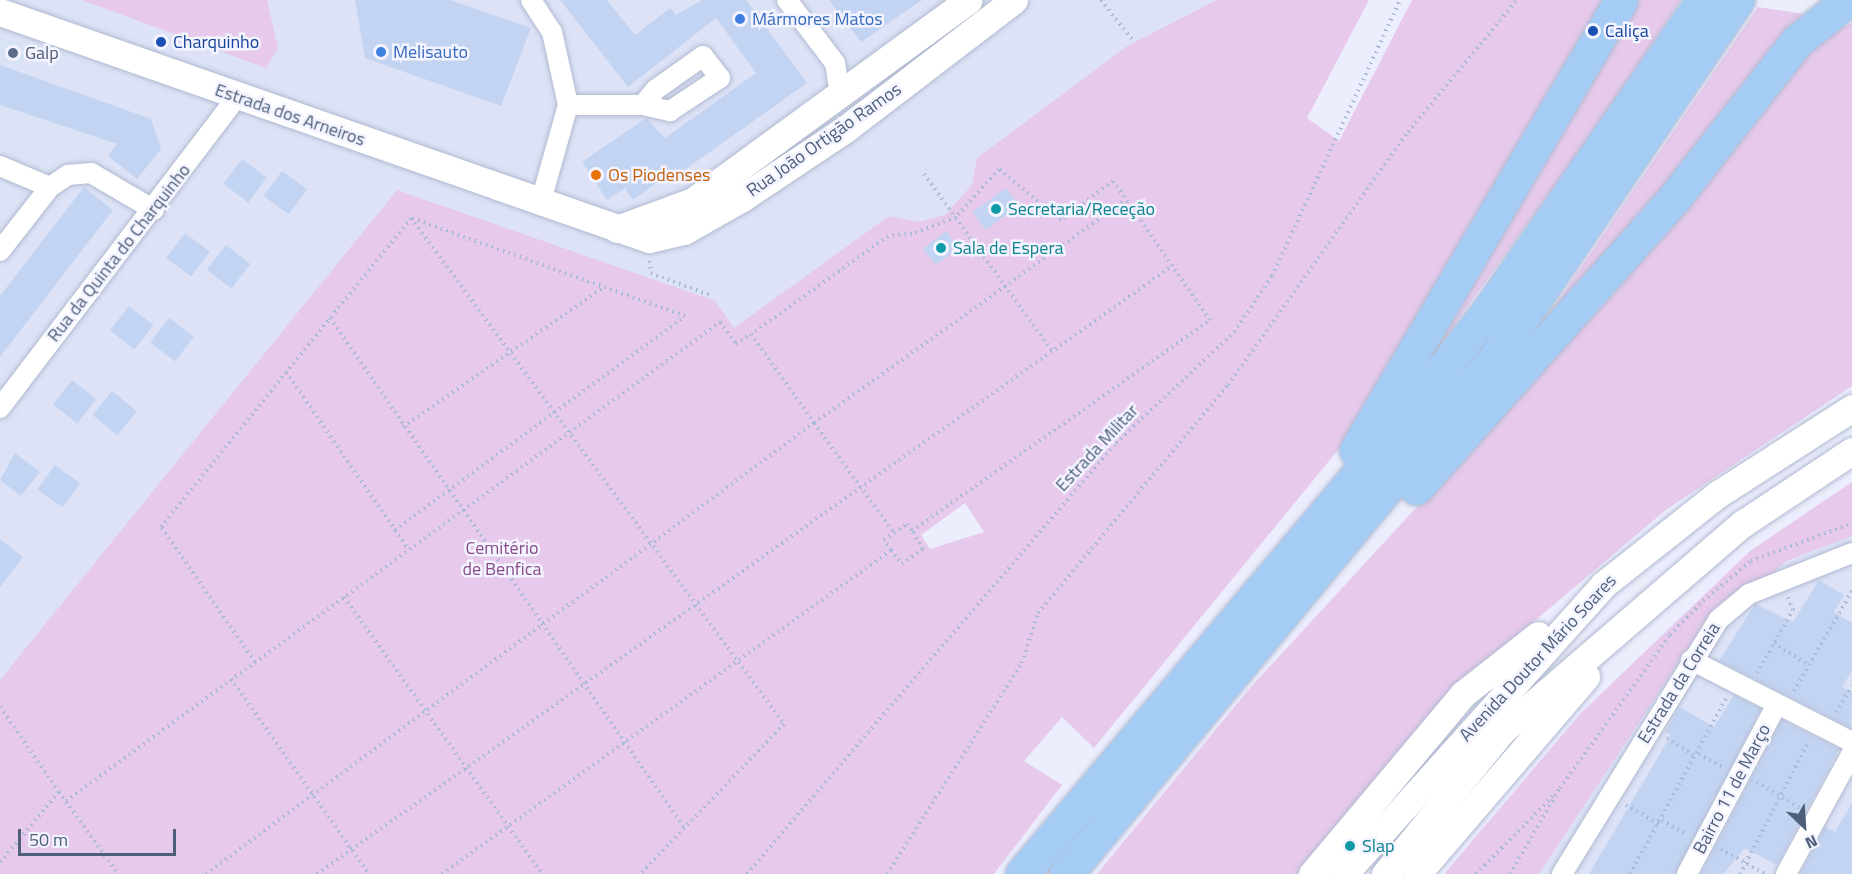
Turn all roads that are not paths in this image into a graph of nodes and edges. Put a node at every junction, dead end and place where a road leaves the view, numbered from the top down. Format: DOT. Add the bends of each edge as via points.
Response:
graph roads {
  1 [pos="531,0"];
  2 [pos="787,0"];
  3 [pos="969,0"];
  4 [pos="1014,0"];
  5 [pos="1621,0"];
  6 [pos="1703,0"];
  7 [pos="1737,0"];
  8 [pos="1848,0"];
  9 [pos="0,12"];
  10 [pos="840,95"];
  11 [pos="237,97"];
  12 [pos="568,105"];
  13 [pos="643,105"];
  14 [pos="0,166"];
  15 [pos="50,187"];
  16 [pos="541,201"];
  17 [pos="154,210"];
  18 [pos="617,229"];
  19 [pos="0,251"];
  20 [pos="0,408"];
  21 [pos="1850,408"];
  22 [pos="1852,451"];
  23 [pos="1852,553"];
  24 [pos="1279,570"];
  25 [pos="1603,585"];
  26 [pos="1656,598"];
  27 [pos="1300,599"];
  28 [pos="1691,660"];
  29 [pos="1781,706"];
  30 [pos="1852,742"];
  31 [pos="1852,753"];
  32 [pos="1022,874"];
  33 [pos="1066,874"];
  34 [pos="1312,874"];
  35 [pos="1344,874"];
  36 [pos="1385,874"];
  37 [pos="1417,874"];
  38 [pos="1562,874"];
  39 [pos="1687,874"];
  40 [pos="1786,874"];
  1 -- 12 [label="street" via="552,32"];
  2 -- 10 [label="street" via="835,63"];
  3 -- 10 [label="main road, Rua João Ortigão Ramos"];
  4 -- 18 [label="main road, Rua João Ortigão Ramos" via="838,134 742,198 684,231 649,240"];
  5 -- 24 [label="highway" via="1417,352"];
  6 -- 24 [label="highway" via="1491,307"];
  7 -- 27 [label="highway" via="1497,355"];
  8 -- 27 [label="highway" via="1808,28 1675,197 1444,457 1359,547"];
  9 -- 11 [label="main road, Estrada dos Arneiros"];
  10 -- 18 [label="main road, Rua João Ortigão Ramos" via="676,211"];
  11 -- 16 [label="main road, Estrada dos Arneiros"];
  11 -- 17 [label="street, Rua da Quinta do Charquinho"];
  12 -- 13 [label="street"];
  12 -- 16 [label="street"];
  14 -- 15 [label="street"];
  15 -- 17 [label="street" via="68,175 91,173"];
  15 -- 19 [label="street"];
  16 -- 18 [label="main road, Estrada dos Arneiros"];
  17 -- 20 [label="street, Rua da Quinta do Charquinho"];
  21 -- 25 [label="main road, Avenida Doutor Mário Soares" via="1718,494"];
  22 -- 26 [label="main road, Avenida Doutor Mário Soares" via="1742,524"];
  23 -- 28 [label="street, Estrada da Correia" via="1782,580 1730,608"];
  24 -- 32 [label="highway"];
  25 -- 34 [label="main road" via="1463,694"];
  25 -- 35 [label="main road, Avenida Doutor Mário Soares"];
  26 -- 36 [label="main road, Avenida Doutor Mário Soares" via="1503,730"];
  26 -- 37 [label="main road"];
  27 -- 33 [label="highway"];
  28 -- 29 [label="street, Bairro 11 de Março"];
  28 -- 38 [label="street, Estrada da Correia"];
  29 -- 30 [label="street, Bairro 11 de Março"];
  29 -- 39 [label="street, Bairro 11 de Março" via="1731,770 1698,838"];
  31 -- 40 [label="street"];
}
